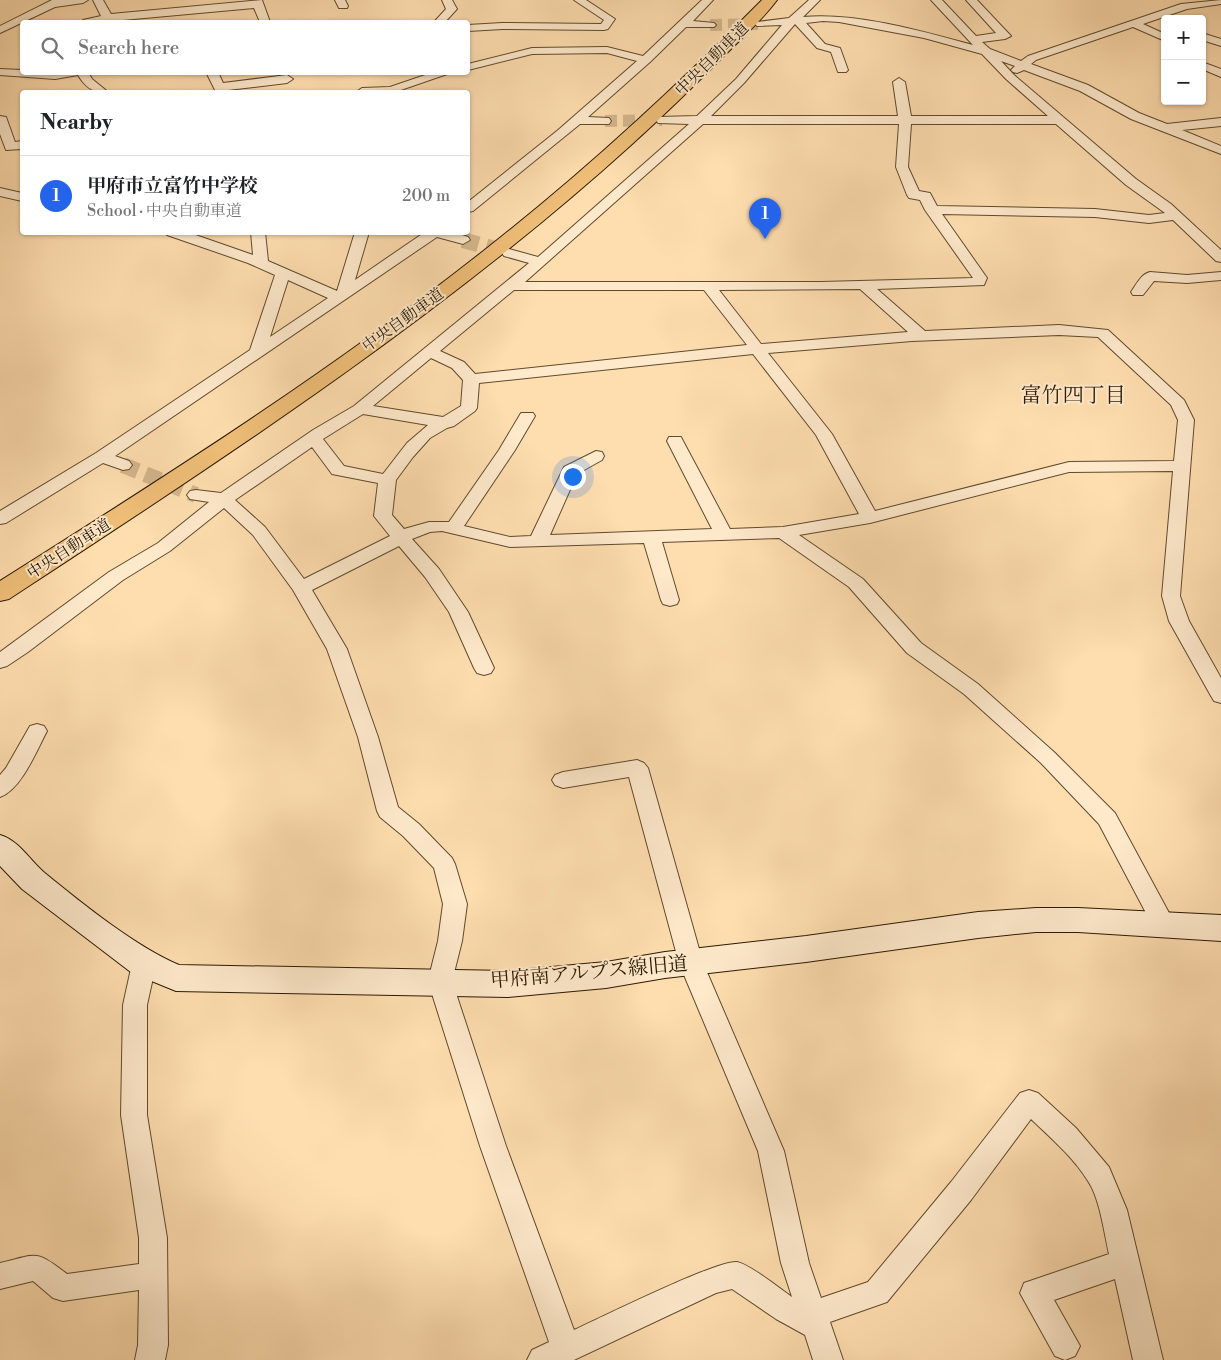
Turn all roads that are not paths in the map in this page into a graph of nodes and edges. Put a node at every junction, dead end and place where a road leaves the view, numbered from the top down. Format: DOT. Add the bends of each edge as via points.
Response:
graph roads {
  1 [pos="83,0"];
  2 [pos="98,0"];
  3 [pos="180,0"];
  4 [pos="580,0"];
  5 [pos="708,0"];
  6 [pos="751,0"];
  7 [pos="770,0"];
  8 [pos="815,0"];
  9 [pos="936,0"];
  10 [pos="971,0"];
  11 [pos="257,1"];
  12 [pos="451,1"];
  13 [pos="1221,1"];
  14 [pos="56,2"];
  15 [pos="185,11"];
  16 [pos="1171,15"];
  17 [pos="107,18"];
  18 [pos="1161,18"];
  19 [pos="97,20"];
  20 [pos="189,20"];
  21 [pos="264,20"];
  22 [pos="441,20"];
  23 [pos="795,21"];
  24 [pos="684,24"];
  25 [pos="761,24"];
  26 [pos="1135,24"];
  27 [pos="710,25"];
  28 [pos="470,28"];
  29 [pos="0,30"];
  30 [pos="1206,33"];
  31 [pos="1161,36"];
  32 [pos="975,39"];
  33 [pos="1221,43"];
  34 [pos="987,52"];
  35 [pos="646,60"];
  36 [pos="1023,65"];
  37 [pos="470,66"];
  38 [pos="1206,67"];
  39 [pos="842,70"];
  40 [pos="0,72"];
  41 [pos="20,73"];
  42 [pos="1221,73"];
  43 [pos="84,75"];
  44 [pos="213,75"];
  45 [pos="403,75"];
  46 [pos="441,75"];
  47 [pos="286,76"];
  48 [pos="1010,76"];
  49 [pos="899,82"];
  50 [pos="410,89"];
  51 [pos="99,90"];
  52 [pos="291,90"];
  53 [pos="366,90"];
  54 [pos="391,90"];
  55 [pos="391,90"];
  56 [pos="0,120"];
  57 [pos="575,120"];
  58 [pos="662,120"];
  59 [pos="699,120"];
  60 [pos="905,120"];
  61 [pos="1059,120"];
  62 [pos="606,121"];
  63 [pos="1221,122"];
  64 [pos="1166,128"];
  65 [pos="20,145"];
  66 [pos="1221,150"];
  67 [pos="0,192"];
  68 [pos="20,197"];
  69 [pos="470,202"];
  70 [pos="932,210"];
  71 [pos="1176,216"];
  72 [pos="180,235"];
  73 [pos="258,235"];
  74 [pos="361,235"];
  75 [pos="431,235"];
  76 [pos="446,235"];
  77 [pos="463,240"];
  78 [pos="509,253"];
  79 [pos="1221,258"];
  80 [pos="540,262"];
  81 [pos="450,263"];
  82 [pos="261,264"];
  83 [pos="283,274"];
  84 [pos="1221,276"];
  85 [pos="864,285"];
  86 [pos="511,286"];
  87 [pos="708,286"];
  88 [pos="1138,292"];
  89 [pos="341,296"];
  90 [pos="922,336"];
  91 [pos="335,347"];
  92 [pos="757,350"];
  93 [pos="257,352"];
  94 [pos="430,352"];
  95 [pos="471,379"];
  96 [pos="360,409"];
  97 [pos="527,416"];
  98 [pos="448,422"];
  99 [pos="314,438"];
  100 [pos="675,441"];
  101 [pos="596,456"];
  102 [pos="102,457"];
  103 [pos="123,465"];
  104 [pos="1182,466"];
  105 [pos="387,480"];
  106 [pos="196,495"];
  107 [pos="224,499"];
  108 [pos="870,518"];
  109 [pos="0,519"];
  110 [pos="453,529"];
  111 [pos="784,532"];
  112 [pos="724,534"];
  113 [pos="402,537"];
  114 [pos="651,537"];
  115 [pos="538,541"];
  116 [pos="0,571"];
  117 [pos="301,588"];
  118 [pos="0,593"];
  119 [pos="670,600"];
  120 [pos="0,661"];
  121 [pos="484,668"];
  122 [pos="1221,696"];
  123 [pos="37,731"];
  124 [pos="563,780"];
  125 [pos="0,789"];
  126 [pos="0,846"];
  127 [pos="1164,924"];
  128 [pos="1221,928"];
  129 [pos="691,963"];
  130 [pos="144,964"];
  131 [pos="440,981"];
  132 [pos="1125,1262"];
  133 [pos="153,1275"];
  134 [pos="0,1276"];
  135 [pos="815,1320"];
  136 [pos="1065,1346"];
  137 [pos="554,1354"];
  138 [pos="150,1360"];
  139 [pos="828,1360"];
  140 [pos="1148,1360"];
  1 -- 14 [label="street"];
  2 -- 17 [label="street"];
  3 -- 15 [label="street"];
  4 -- 28 [label="street" via="610,19 604,26"];
  5 -- 24 [label="street"];
  6 -- 81 [label="highway, 中央自動車道" via="638,108"];
  7 -- 118 [label="highway, 中央自動車道" via="659,111 516,234 414,314 123,514"];
  8 -- 23 [label="street"];
  9 -- 32 [label="street"];
  10 -- 32 [label="street" via="1005,36"];
  11 -- 15 [label="street"];
  11 -- 21 [label="street"];
  12 -- 22 [label="street" via="452,9"];
  13 -- 16 [label="street" via="1185,6"];
  14 -- 29 [label="street"];
  15 -- 17 [label="street"];
  15 -- 20 [label="street"];
  17 -- 19 [label="street"];
  18 -- 26 [label="street"];
  23 -- 25 [label="street"];
  23 -- 34 [label="street" via="839,18 925,35"];
  23 -- 39 [label="street" via="821,46 836,50"];
  23 -- 59 [label="street"];
  24 -- 27 [label="street"];
  24 -- 35 [label="street"];
  26 -- 31 [label="street"];
  26 -- 36 [label="street" via="1032,58"];
  30 -- 33 [label="street"];
  32 -- 34 [label="street"];
  34 -- 36 [label="street"];
  34 -- 48 [label="street"];
  35 -- 37 [label="street" via="607,50 532,51"];
  35 -- 57 [label="street"];
  36 -- 48 [label="street"];
  36 -- 64 [label="street" via="1084,88 1135,116"];
  38 -- 42 [label="street"];
  40 -- 41 [label="street"];
  43 -- 51 [label="street"];
  44 -- 47 [label="street" via="219,87"];
  45 -- 50 [label="street"];
  46 -- 50 [label="street"];
  47 -- 52 [label="street"];
  48 -- 61 [label="street"];
  49 -- 60 [label="street"];
  50 -- 54 [label="street"];
  53 -- 55 [label="street" via="375,86"];
  56 -- 65 [label="street" via="10,146"];
  57 -- 62 [label="street"];
  57 -- 69 [label="street" via="510,175"];
  58 -- 59 [label="street"];
  59 -- 60 [label="street"];
  59 -- 80 [label="street"];
  60 -- 61 [label="street"];
  60 -- 70 [label="street" via="902,167 914,194 925,196"];
  61 -- 71 [label="street"];
  63 -- 64 [label="street"];
  64 -- 66 [label="street"];
  67 -- 68 [label="street"];
  70 -- 71 [label="street" via="1095,213 1149,219"];
  70 -- 85 [label="street" via="974,267 979,282"];
  71 -- 79 [label="street"];
  72 -- 82 [label="street"];
  73 -- 82 [label="street"];
  74 -- 89 [label="street"];
  75 -- 89 [label="street"];
  76 -- 77 [label="street"];
  78 -- 80 [label="street"];
  80 -- 86 [label="street"];
  82 -- 83 [label="street"];
  83 -- 89 [label="street"];
  83 -- 93 [label="street"];
  84 -- 88 [label="street" via="1188,279 1150,276"];
  85 -- 87 [label="street"];
  85 -- 90 [label="street"];
  86 -- 87 [label="street"];
  86 -- 94 [label="street"];
  87 -- 92 [label="street"];
  89 -- 93 [label="street"];
  90 -- 92 [label="street"];
  90 -- 104 [label="street" via="1059,330 1103,333 1178,403 1186,420"];
  91 -- 116 [label="highway, 中央自動車道" via="256,404"];
  92 -- 95 [label="street"];
  92 -- 108 [label="street" via="824,434"];
  93 -- 102 [label="street"];
  94 -- 95 [label="street" via="458,365"];
  94 -- 96 [label="street"];
  95 -- 98 [label="street" via="469,408"];
  96 -- 98 [label="street"];
  96 -- 99 [label="street"];
  97 -- 110 [label="street"];
  98 -- 105 [label="street" via="430,430 419,440"];
  99 -- 105 [label="street" via="338,470"];
  99 -- 107 [label="street"];
  100 -- 112 [label="street"];
  101 -- 115 [label="street" via="570,471"];
  102 -- 103 [label="street"];
  102 -- 109 [label="street"];
  104 -- 108 [label="street" via="1069,467"];
  104 -- 122 [label="street" via="1171,596 1179,621"];
  105 -- 113 [label="street" via="383,516"];
  106 -- 107 [label="street"];
  107 -- 117 [label="street" via="259,531"];
  107 -- 120 [label="street" via="164,547 116,576"];
  108 -- 111 [label="street"];
  110 -- 113 [label="street" via="429,527"];
  110 -- 115 [label="street" via="510,542"];
  111 -- 112 [label="street"];
  111 -- 127 [label="street" via="856,583 914,648 970,689 1055,765 1107,819"];
  112 -- 114 [label="street"];
  113 -- 117 [label="street"];
  113 -- 121 [label="street" via="458,612"];
  114 -- 115 [label="street"];
  114 -- 119 [label="street"];
  117 -- 131 [label="street" via="337,649 368,737 388,811 444,864 454,904 450,941"];
  123 -- 125 [label="street" via="14,773"];
  124 -- 129 [label="street" via="637,768"];
  126 -- 130 [label="street, 甲府南アルプス線旧道" via="33,881"];
  127 -- 128 [label="street, 甲府南アルプス線旧道"];
  127 -- 129 [label="street, 甲府南アルプス線旧道" via="1026,921"];
  129 -- 131 [label="street, 甲府南アルプス線旧道" via="508,984"];
  129 -- 135 [label="street" via="771,1151 795,1262"];
  130 -- 131 [label="street, 甲府南アルプス線旧道" via="176,978"];
  130 -- 133 [label="street" via="136,1005 134,1115 153,1238"];
  131 -- 137 [label="street"];
  132 -- 135 [label="street" via="1113,1210 1100,1174 1068,1136 1029,1100 961,1191 876,1292"];
  132 -- 136 [label="street" via="1034,1293"];
  132 -- 140 [label="street"];
  133 -- 134 [label="street" via="63,1288 37,1267"];
  133 -- 138 [label="street"];
  135 -- 137 [label="street" via="786,1309 734,1274 712,1281"];
  135 -- 139 [label="street"];
}
